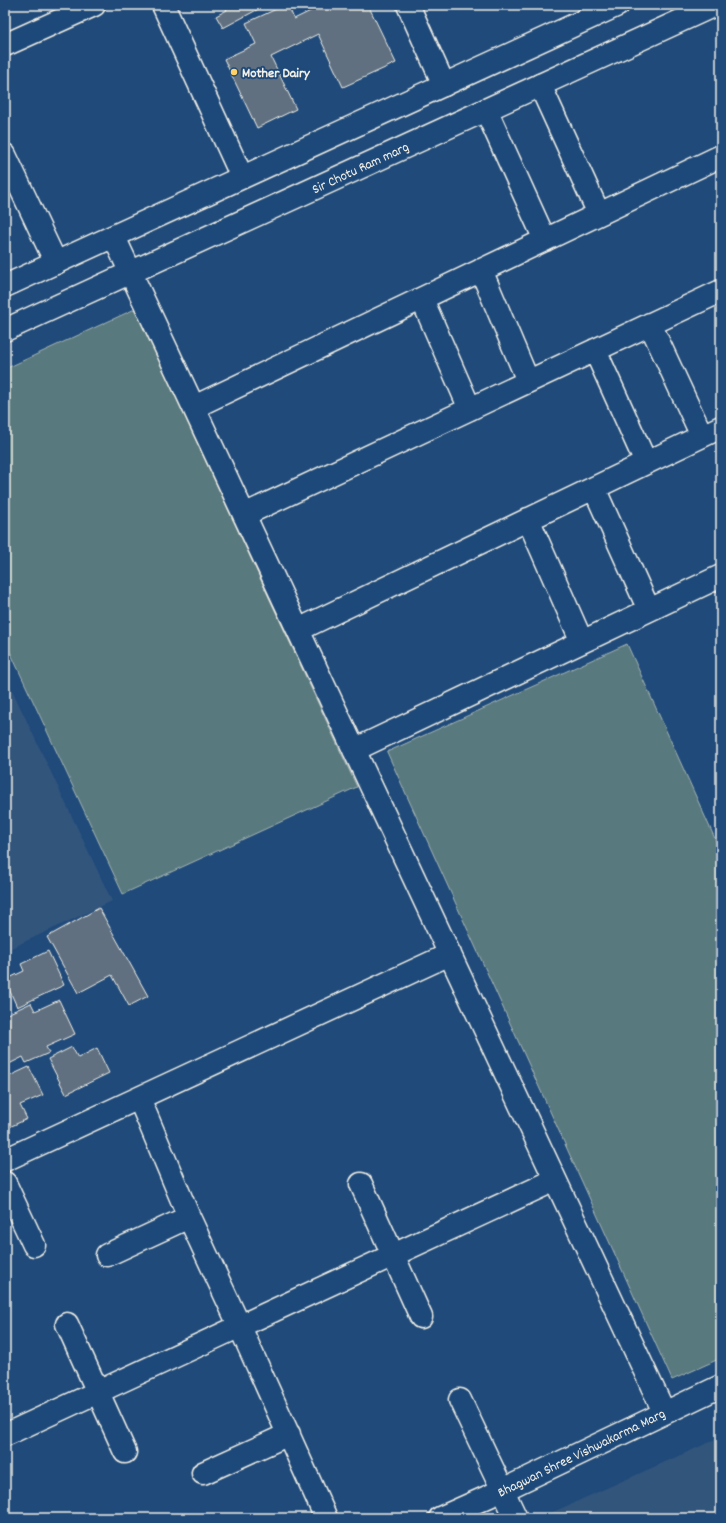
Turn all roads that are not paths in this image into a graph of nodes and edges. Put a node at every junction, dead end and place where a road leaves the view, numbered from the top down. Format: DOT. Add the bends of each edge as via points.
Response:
graph roads {
  1 [pos="94,5"];
  2 [pos="163,5"];
  3 [pos="408,5"];
  4 [pos="618,5"];
  5 [pos="715,5"];
  6 [pos="5,45"];
  7 [pos="444,85"];
  8 [pos="540,85"];
  9 [pos="486,110"];
  10 [pos="5,155"];
  11 [pos="721,156"];
  12 [pos="242,177"];
  13 [pos="599,214"];
  14 [pos="114,237"];
  15 [pos="545,240"];
  16 [pos="56,263"];
  17 [pos="481,270"];
  18 [pos="131,272"];
  19 [pos="5,286"];
  20 [pos="721,291"];
  21 [pos="422,299"];
  22 [pos="650,324"];
  23 [pos="5,330"];
  24 [pos="595,350"];
  25 [pos="528,382"];
  26 [pos="194,407"];
  27 [pos="470,409"];
  28 [pos="712,432"];
  29 [pos="646,463"];
  30 [pos="594,488"];
  31 [pos="244,515"];
  32 [pos="528,520"];
  33 [pos="721,576"];
  34 [pos="649,610"];
  35 [pos="298,630"];
  36 [pos="582,642"];
  37 [pos="354,750"];
  38 [pos="450,954"];
  39 [pos="139,1098"];
  40 [pos="5,1160"];
  41 [pos="555,1180"];
  42 [pos="5,1183"];
  43 [pos="361,1184"];
  44 [pos="189,1218"];
  45 [pos="34,1245"];
  46 [pos="107,1255"];
  47 [pos="393,1255"];
  48 [pos="421,1318"];
  49 [pos="67,1324"];
  50 [pos="240,1327"];
  51 [pos="721,1386"];
  52 [pos="98,1392"];
  53 [pos="460,1400"];
  54 [pos="664,1412"];
  55 [pos="289,1434"];
  56 [pos="5,1435"];
  57 [pos="125,1452"];
  58 [pos="203,1473"];
  59 [pos="503,1490"];
  60 [pos="326,1518"];
  61 [pos="440,1518"];
  62 [pos="516,1518"];
  1 -- 6 [label="street"];
  2 -- 12 [label="street"];
  3 -- 7 [label="street"];
  4 -- 7 [label="street"];
  5 -- 8 [label="street, Sir Chotu Ram marg"];
  7 -- 12 [label="street"];
  8 -- 9 [label="street, Sir Chotu Ram marg"];
  8 -- 13 [label="street"];
  9 -- 15 [label="street"];
  9 -- 18 [label="street, Sir Chotu Ram marg"];
  10 -- 16 [label="street"];
  11 -- 13 [label="street"];
  12 -- 14 [label="street"];
  13 -- 15 [label="street"];
  14 -- 16 [label="street"];
  14 -- 18 [label="street"];
  15 -- 17 [label="street"];
  16 -- 19 [label="street"];
  17 -- 21 [label="street"];
  17 -- 25 [label="street"];
  18 -- 23 [label="street, Sir Chotu Ram marg"];
  18 -- 26 [label="street"];
  20 -- 22 [label="street"];
  21 -- 26 [label="street"];
  21 -- 27 [label="street"];
  22 -- 24 [label="street"];
  22 -- 28 [label="street"];
  24 -- 25 [label="street"];
  24 -- 29 [label="street"];
  25 -- 27 [label="street"];
  26 -- 31 [label="street"];
  27 -- 31 [label="street"];
  28 -- 29 [label="street"];
  29 -- 30 [label="street"];
  30 -- 32 [label="street"];
  30 -- 34 [label="street"];
  31 -- 35 [label="street"];
  32 -- 35 [label="street"];
  32 -- 36 [label="street"];
  33 -- 34 [label="street"];
  34 -- 36 [label="street"];
  35 -- 37 [label="street"];
  36 -- 37 [label="street"];
  37 -- 38 [label="street"];
  38 -- 39 [label="street"];
  38 -- 41 [label="street"];
  39 -- 40 [label="street"];
  39 -- 44 [label="street"];
  41 -- 47 [label="street"];
  41 -- 54 [label="street"];
  42 -- 45 [label="street"];
  43 -- 47 [label="street"];
  44 -- 46 [label="street"];
  44 -- 50 [label="street"];
  47 -- 48 [label="street"];
  47 -- 50 [label="street"];
  49 -- 52 [label="street"];
  50 -- 52 [label="street"];
  50 -- 55 [label="street"];
  51 -- 54 [label="street, Bhagwan Shree Vishwakarma Marg"];
  52 -- 56 [label="street"];
  52 -- 57 [label="street"];
  53 -- 59 [label="street"];
  54 -- 59 [label="street, Bhagwan Shree Vishwakarma Marg"];
  55 -- 58 [label="street"];
  55 -- 60 [label="street"];
  59 -- 61 [label="street, Bhagwan Shree Vishwakarma Marg"];
  59 -- 62 [label="street"];
}
